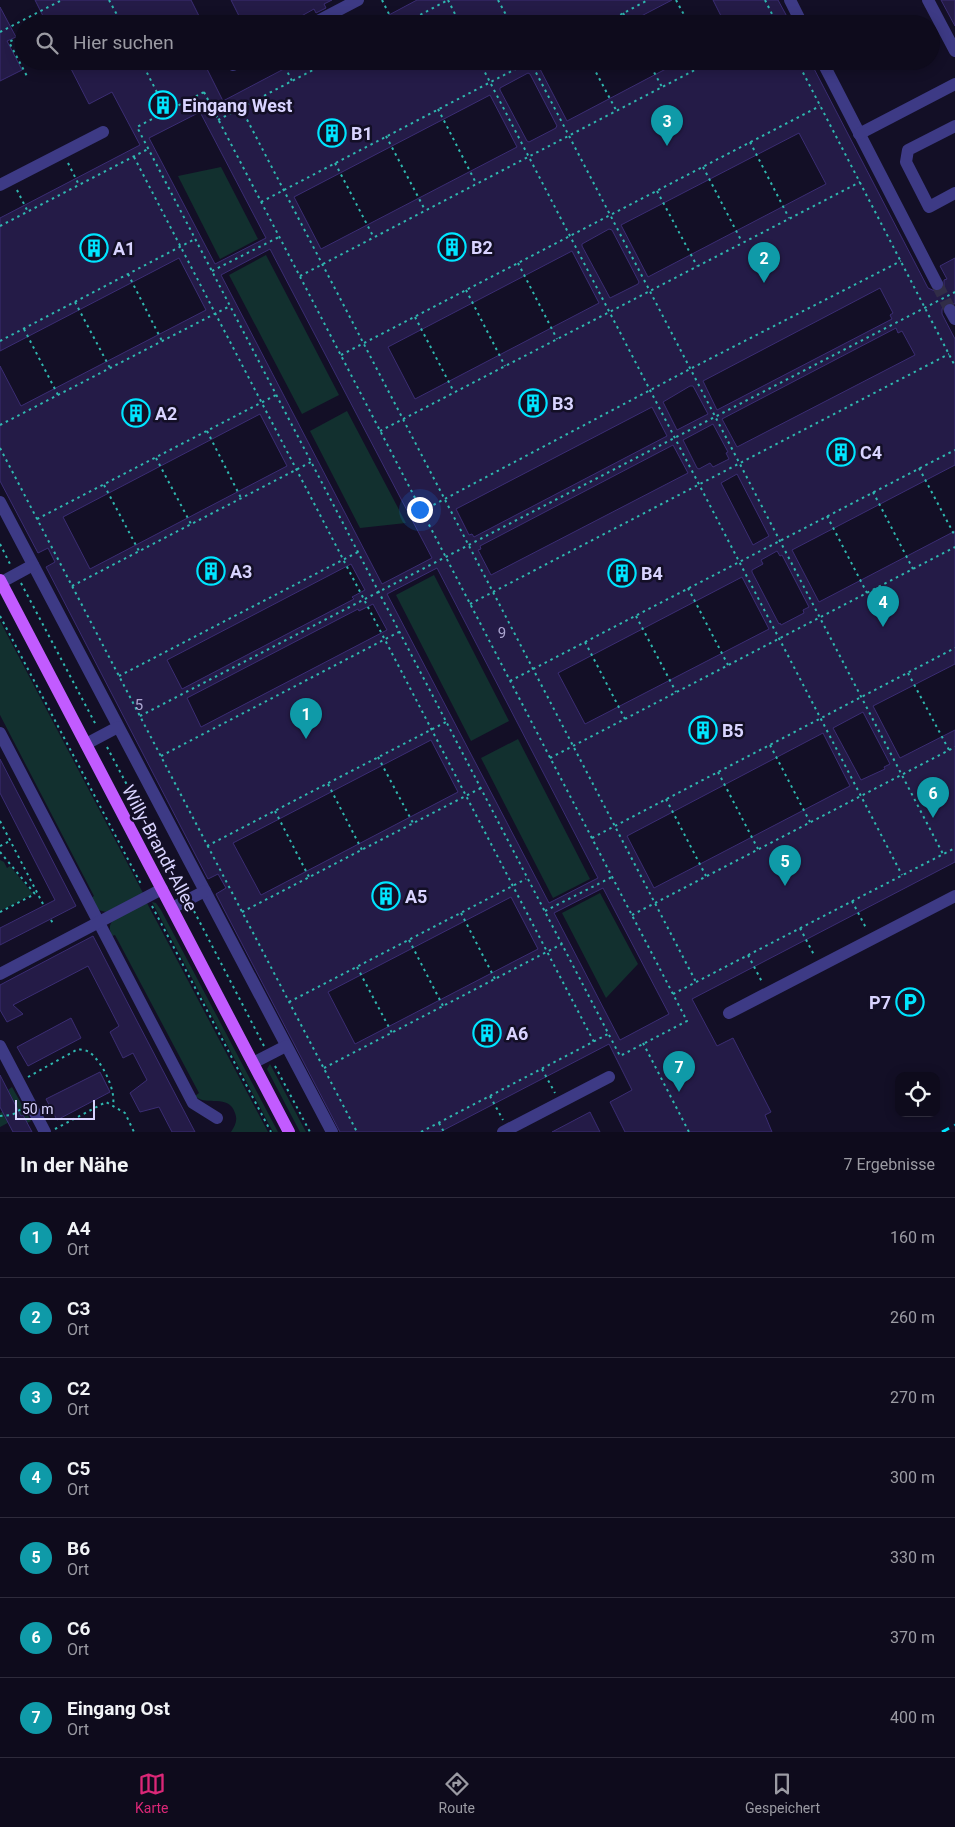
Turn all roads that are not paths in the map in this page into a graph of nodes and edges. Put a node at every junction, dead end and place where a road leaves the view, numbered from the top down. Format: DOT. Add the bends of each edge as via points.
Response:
graph roads {
  1 [pos="358,0"];
  2 [pos="790,0"];
  3 [pos="928,0"];
  4 [pos="329,15"];
  5 [pos="798,15"];
  6 [pos="936,15"];
  7 [pos="940,23"];
  8 [pos="955,51"];
  9 [pos="827,70"];
  10 [pos="955,84"];
  11 [pos="955,126"];
  12 [pos="103,132"];
  13 [pos="859,134"];
  14 [pos="6,182"];
  15 [pos="955,193"];
  16 [pos="937,284"];
  17 [pos="0,502"];
  18 [pos="33,565"];
  19 [pos="0,582"];
  20 [pos="118,727"];
  21 [pos="0,733"];
  22 [pos="86,744"];
  23 [pos="162,889"];
  24 [pos="205,891"];
  25 [pos="955,896"];
  26 [pos="172,908"];
  27 [pos="99,922"];
  28 [pos="0,974"];
  29 [pos="730,1014"];
  30 [pos="0,1046"];
  31 [pos="286,1046"];
  32 [pos="253,1063"];
  33 [pos="609,1076"];
  34 [pos="217,1118"];
  35 [pos="49,1131"];
  36 [pos="505,1131"];
  37 [pos="289,1132"];
  38 [pos="332,1132"];
  1 -- 4 [label="street"];
  2 -- 5 [label="street"];
  3 -- 6 [label="street"];
  7 -- 8 [label="street"];
  9 -- 13 [label="street"];
  10 -- 13 [label="street"];
  11 -- 15 [label="street" via="908,150 906,162 929,206"];
  12 -- 14 [label="street"];
  13 -- 16 [label="street"];
  17 -- 18 [label="street"];
  18 -- 19 [label="street"];
  18 -- 20 [label="street"];
  19 -- 22 [label="main road, Willy-Brandt-Allee"];
  20 -- 22 [label="street"];
  20 -- 24 [label="street"];
  21 -- 27 [label="street"];
  22 -- 23 [label="main road, Willy-Brandt-Allee"];
  23 -- 26 [label="main road, Willy-Brandt-Allee"];
  23 -- 27 [label="street"];
  24 -- 26 [label="street"];
  24 -- 31 [label="street"];
  25 -- 29 [label="street"];
  26 -- 32 [label="main road, Willy-Brandt-Allee"];
  27 -- 28 [label="street"];
  27 -- 34 [label="street" via="193,1103"];
  30 -- 35 [label="street"];
  31 -- 32 [label="street"];
  31 -- 38 [label="street"];
  32 -- 37 [label="main road, Willy-Brandt-Allee"];
  33 -- 36 [label="street"];
}
